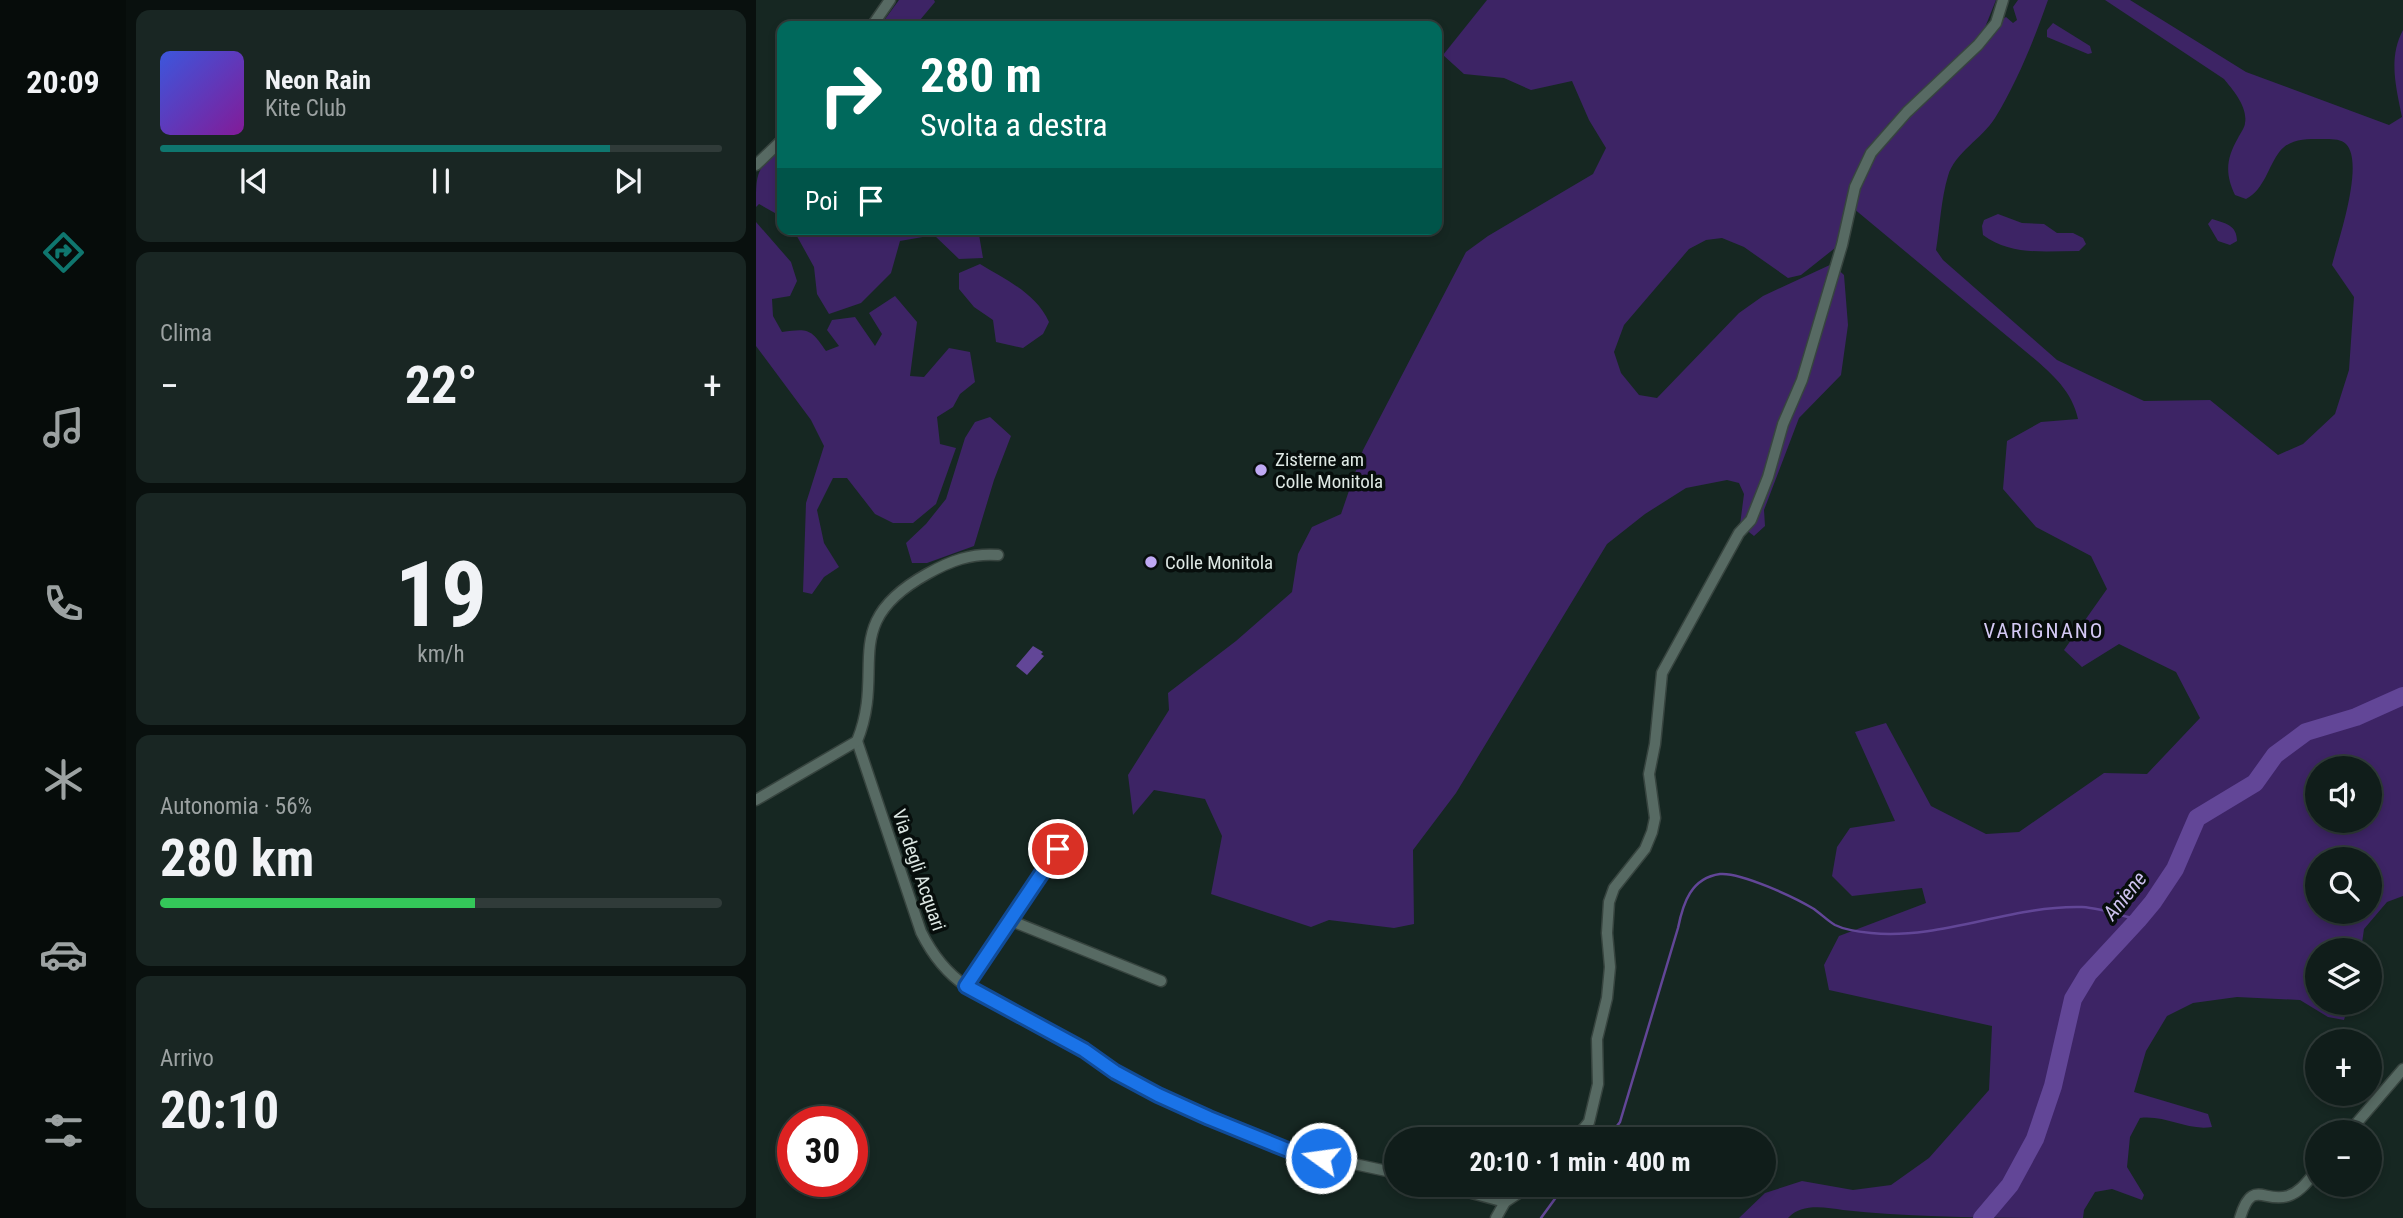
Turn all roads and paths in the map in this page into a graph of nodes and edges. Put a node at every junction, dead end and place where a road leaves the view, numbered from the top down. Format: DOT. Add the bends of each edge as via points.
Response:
graph roads {
  1 [pos="890,0"];
  2 [pos="2003,0"];
  3 [pos="875,21"];
  4 [pos="777,145"];
  5 [pos="756,165"];
  6 [pos="998,555"];
  7 [pos="857,741"];
  8 [pos="756,800"];
  9 [pos="1058,849"];
  10 [pos="1009,920"];
  11 [pos="1161,981"];
  12 [pos="966,986"];
  13 [pos="2403,1069"];
  14 [pos="2359,1120"];
  15 [pos="1585,1127"];
  16 [pos="1384,1171"];
  17 [pos="2305,1184"];
  18 [pos="1486,1197"];
  19 [pos="1513,1197"];
  20 [pos="1505,1202"];
  21 [pos="1496,1218"];
  22 [pos="2240,1218"];
  1 -- 3 [label="street"];
  2 -- 15 [label="street" via="1996,23 1978,45 1871,153 1855,187 1802,380 1751,520 1739,533 1662,673 1649,774 1655,818 1645,849 1614,888 1609,902 1610,967 1597,1039 1598,1084"];
  4 -- 5 [label="street"];
  6 -- 7 [label="street" via="971,556 943,565 902,589 882,609 870,647 865,716"];
  7 -- 8 [label="street"];
  7 -- 12 [label="street, Via degli Acquari" via="921,932 936,958"];
  9 -- 10 [label="street"];
  10 -- 11 [label="street"];
  10 -- 12 [label="street"];
  12 -- 16 [label="street, Via degli Acquari" via="1121,1075 1209,1118 1294,1152"];
  13 -- 14 [label="street"];
  17 -- 22 [label="street" via="2284,1197 2264,1194 2249,1198"];
  18 -- 20 [label="street"];
  19 -- 20 [label="street"];
  20 -- 21 [label="street"];
}
